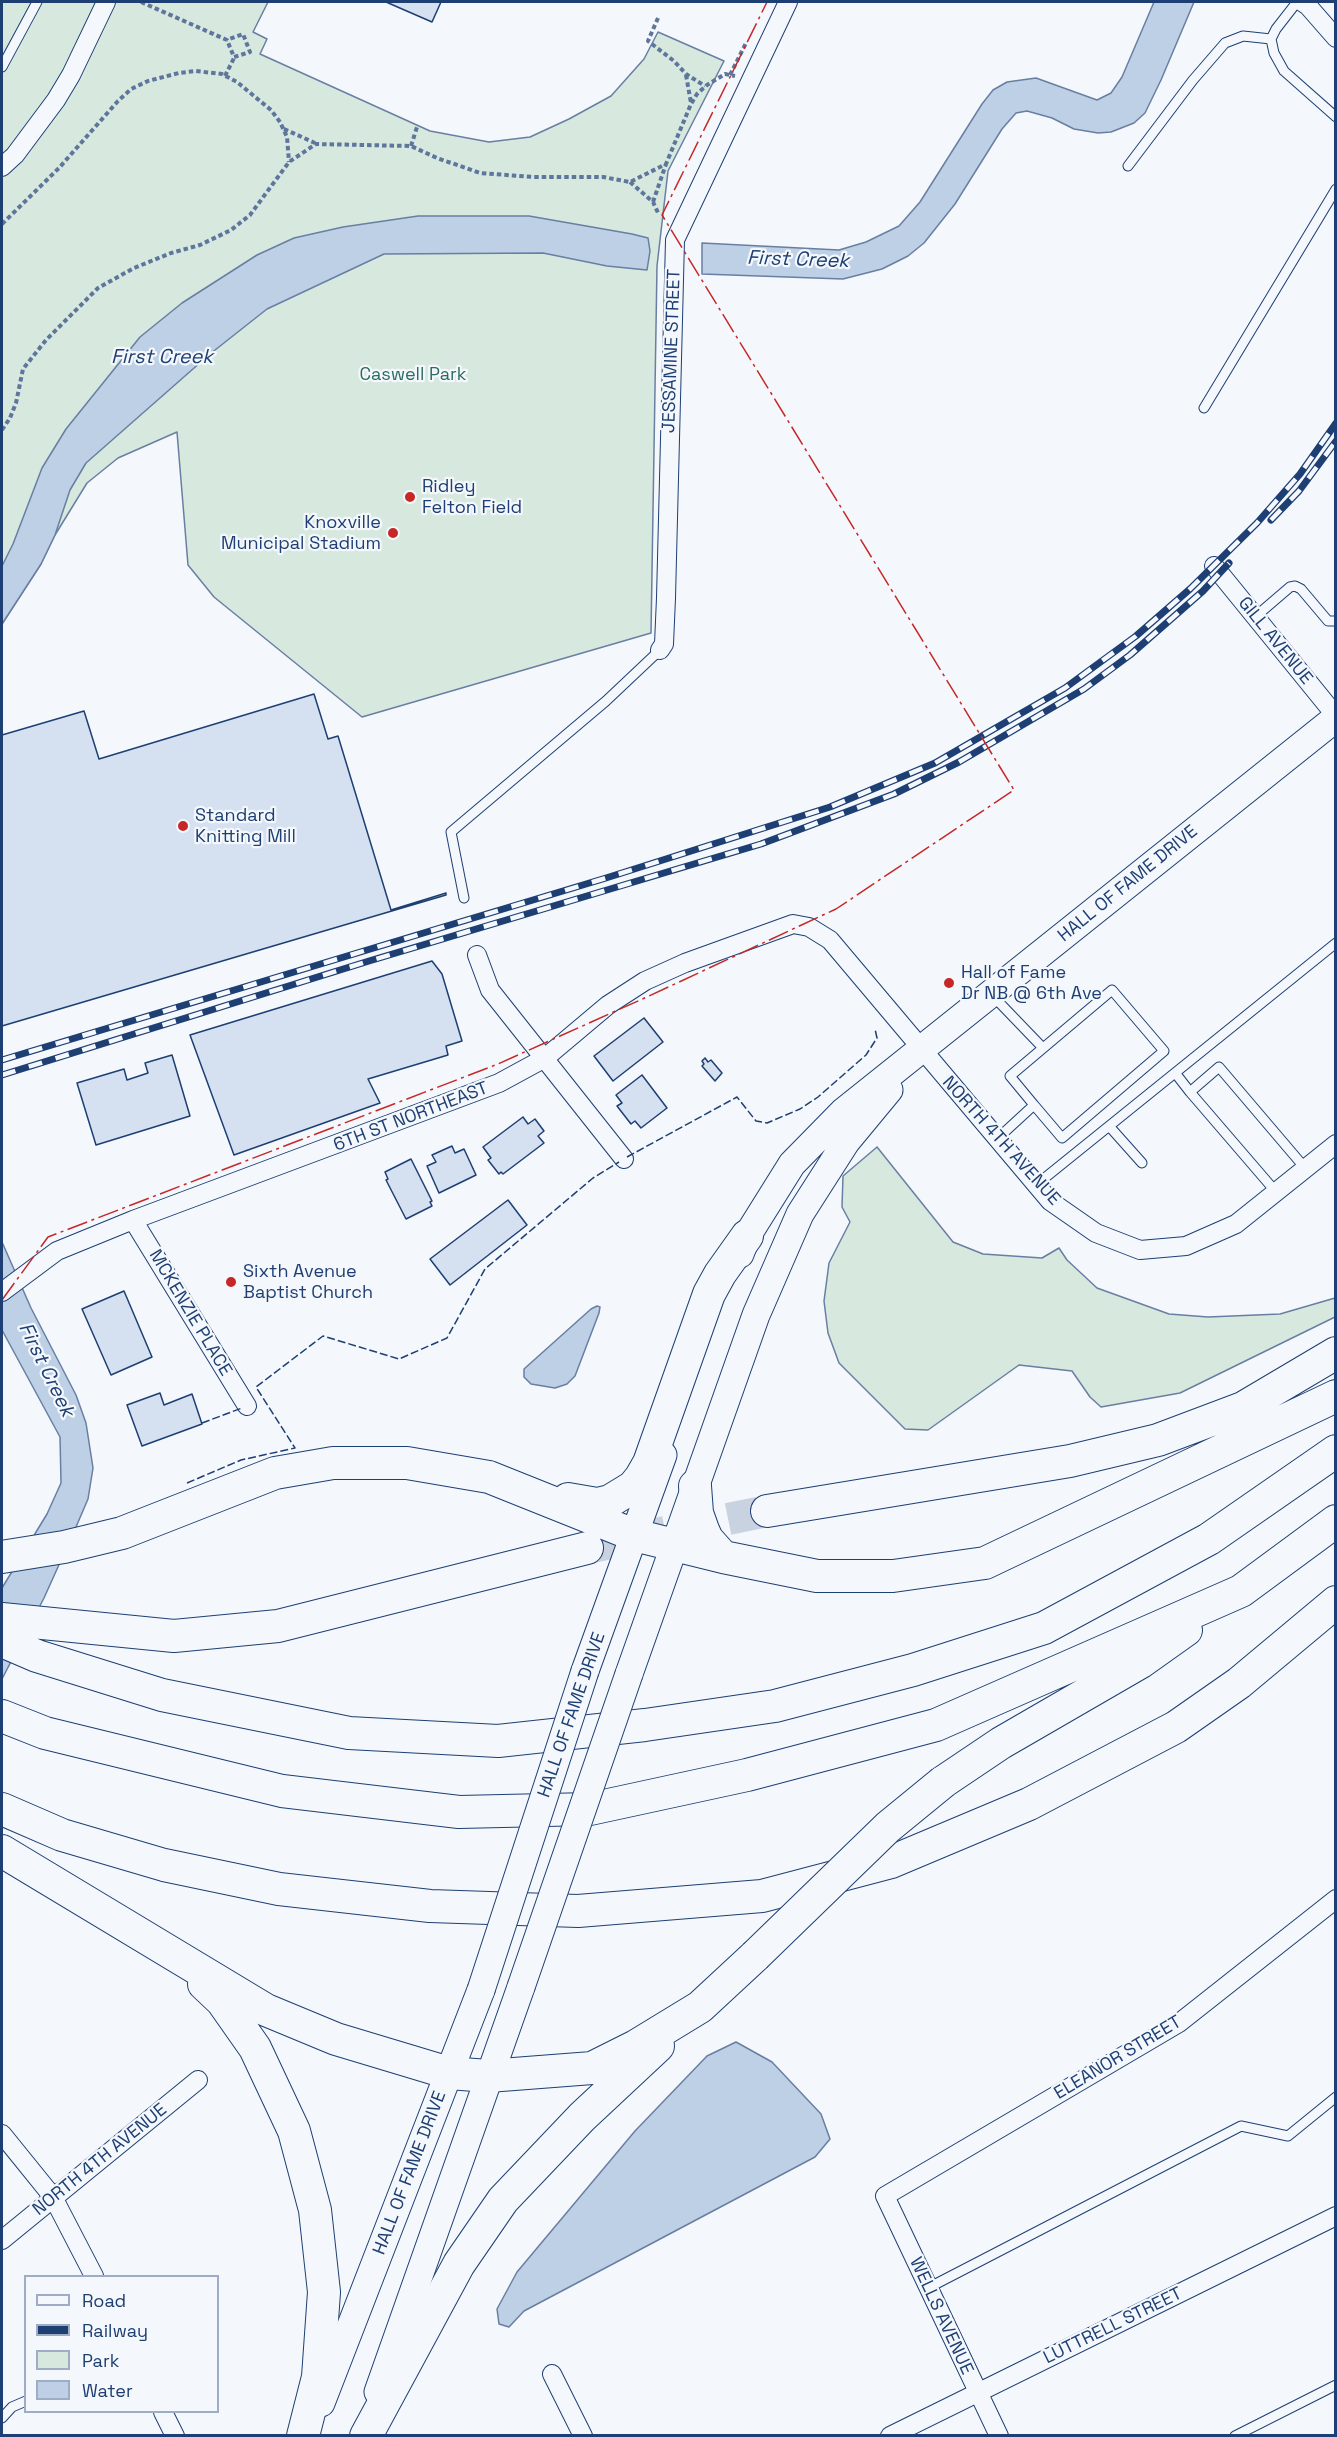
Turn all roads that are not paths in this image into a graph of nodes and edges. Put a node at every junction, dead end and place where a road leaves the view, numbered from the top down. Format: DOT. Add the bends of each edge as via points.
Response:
graph roads {
  1 [pos="37,2"];
  2 [pos="106,2"];
  3 [pos="788,2"];
  4 [pos="1300,2"];
  5 [pos="1335,38"];
  6 [pos="1271,39"];
  7 [pos="2,67"];
  8 [pos="1335,117"];
  9 [pos="1128,166"];
  10 [pos="2,167"];
  11 [pos="1335,189"];
  12 [pos="1204,408"];
  13 [pos="1214,566"];
  14 [pos="1255,617"];
  15 [pos="1335,621"];
  16 [pos="660,650"];
  17 [pos="1335,717"];
  18 [pos="465,898"];
  19 [pos="809,927"];
  20 [pos="1335,943"];
  21 [pos="477,955"];
  22 [pos="991,994"];
  23 [pos="1043,1048"];
  24 [pos="921,1049"];
  25 [pos="545,1058"];
  26 [pos="1176,1074"];
  27 [pos="1190,1092"];
  28 [pos="1034,1105"];
  29 [pos="1109,1126"];
  30 [pos="997,1139"];
  31 [pos="1335,1144"];
  32 [pos="624,1159"];
  33 [pos="1142,1163"];
  34 [pos="1305,1168"];
  35 [pos="1036,1185"];
  36 [pos="1276,1192"];
  37 [pos="133,1220"];
  38 [pos="747,1236"];
  39 [pos="2,1292"];
  40 [pos="1335,1353"];
  41 [pos="1335,1396"];
  42 [pos="247,1406"];
  43 [pos="1335,1451"];
  44 [pos="510,1485"];
  45 [pos="695,1486"];
  46 [pos="767,1511"];
  47 [pos="1335,1521"];
  48 [pos="634,1535"];
  49 [pos="674,1546"];
  50 [pos="587,1548"];
  51 [pos="2,1557"];
  52 [pos="723,1557"];
  53 [pos="1241,1591"];
  54 [pos="1335,1602"];
  55 [pos="2,1619"];
  56 [pos="2,1641"];
  57 [pos="2,1716"];
  58 [pos="2,1809"];
  59 [pos="2,1851"];
  60 [pos="1335,1899"];
  61 [pos="174,1954"];
  62 [pos="700,2007"];
  63 [pos="449,2073"];
  64 [pos="488,2076"];
  65 [pos="198,2080"];
  66 [pos="1335,2097"];
  67 [pos="2,2134"];
  68 [pos="885,2196"];
  69 [pos="53,2197"];
  70 [pos="1333,2222"];
  71 [pos="2,2240"];
  72 [pos="93,2275"];
  73 [pos="928,2289"];
  74 [pos="552,2374"];
  75 [pos="1335,2385"];
  76 [pos="978,2393"];
  77 [pos="24,2402"];
  78 [pos="164,2413"];
  79 [pos="2,2418"];
  80 [pos="175,2436"];
  81 [pos="303,2436"];
  82 [pos="308,2436"];
  83 [pos="365,2436"];
  84 [pos="583,2436"];
  85 [pos="890,2436"];
  86 [pos="999,2436"];
  87 [pos="1235,2436"];
  1 -- 7 [label="lane"];
  2 -- 10 [label="street" via="56,100"];
  3 -- 16 [label="street, JESSAMINE STREET" via="675,240 666,598 664,644"];
  4 -- 5 [label="street"];
  4 -- 6 [label="lane"];
  6 -- 8 [label="lane" via="1284,71"];
  6 -- 9 [label="lane" via="1243,36 1225,43"];
  11 -- 12 [label="lane"];
  13 -- 14 [label="street, GILL AVENUE"];
  14 -- 15 [label="lane" via="1295,586 1328,621"];
  14 -- 17 [label="street, GILL AVENUE"];
  16 -- 18 [label="lane, JESSAMINE STREET" via="451,832"];
  17 -- 22 [label="main road, HALL OF FAME DRIVE"];
  19 -- 24 [label="street, NORTH 4TH AVENUE" via="830,940"];
  19 -- 25 [label="street, 6TH ST NORTHEAST" via="793,924 645,981 608,1005"];
  20 -- 26 [label="lane"];
  21 -- 25 [label="street" via="490,990"];
  22 -- 23 [label="lane"];
  22 -- 24 [label="main road, HALL OF FAME DRIVE"];
  23 -- 28 [label="lane" via="1010,1076"];
  23 -- 28 [label="lane" via="1112,990 1164,1051 1062,1138"];
  24 -- 30 [label="street, NORTH 4TH AVENUE"];
  24 -- 38 [label="main road, HALL OF FAME DRIVE" via="844,1112 792,1164"];
  24 -- 45 [label="main road, HALL OF FAME DRIVE" via="846,1142 800,1214 756,1315"];
  25 -- 32 [label="street"];
  25 -- 37 [label="street, 6TH ST NORTHEAST" via="499,1083 435,1109"];
  26 -- 27 [label="lane"];
  26 -- 29 [label="lane"];
  27 -- 34 [label="lane" via="1219,1067"];
  27 -- 36 [label="lane"];
  28 -- 30 [label="lane"];
  29 -- 33 [label="lane"];
  29 -- 35 [label="lane"];
  30 -- 35 [label="street, NORTH 4TH AVENUE"];
  31 -- 34 [label="street, NORTH 4TH AVENUE"];
  34 -- 36 [label="street, NORTH 4TH AVENUE"];
  35 -- 36 [label="street, NORTH 4TH AVENUE" via="1050,1201 1096,1233 1140,1250 1186,1246 1236,1224"];
  37 -- 39 [label="street, 6TH ST NORTHEAST" via="57,1251"];
  37 -- 42 [label="street, MCKENZIE PLACE"];
  38 -- 44 [label="highway" via="709,1294 649,1463 633,1487 597,1504"];
  38 -- 48 [label="main road, HALL OF FAME DRIVE"];
  40 -- 46 [label="highway" via="1243,1408 1158,1440 1070,1461"];
  41 -- 52 [label="highway" via="985,1563 893,1576 817,1576"];
  43 -- 56 [label="highway" via="1209,1539 1044,1628 913,1670 775,1706 645,1725 498,1741 349,1733 148,1691"];
  44 -- 48 [label="highway"];
  44 -- 51 [label="highway" via="489,1477 407,1462 333,1463 275,1473 122,1533"];
  45 -- 49 [label="main road, HALL OF FAME DRIVE"];
  45 -- 52 [label="highway" via="703,1530"];
  47 -- 53 [label="highway"];
  48 -- 49 [label="highway"];
  48 -- 63 [label="main road, HALL OF FAME DRIVE, bridge" via="585,1671 481,1990"];
  49 -- 52 [label="highway"];
  49 -- 64 [label="main road, HALL OF FAME DRIVE, bridge"];
  50 -- 55 [label="highway" via="278,1626 174,1636"];
  53 -- 57 [label="highway" via="936,1725 747,1775 590,1809 459,1812 282,1791 45,1733"];
  53 -- 62 [label="highway, bridge" via="1141,1662 1001,1743 943,1782 888,1827"];
  54 -- 58 [label="highway" via="1239,1683 1176,1727 1029,1804 891,1862 762,1896 578,1911 430,1906 279,1889 164,1865 62,1835"];
  59 -- 61 [label="highway"];
  60 -- 68 [label="street, ELEANOR STREET" via="1179,2024"];
  61 -- 63 [label="highway" via="266,2010 336,2039"];
  61 -- 81 [label="highway" via="222,2001 255,2048 294,2131 312,2198 324,2292 318,2377"];
  62 -- 64 [label="highway" via="591,2068"];
  62 -- 83 [label="highway" via="582,2118 503,2200 459,2264"];
  63 -- 64 [label="highway"];
  63 -- 82 [label="main road, HALL OF FAME DRIVE"];
  64 -- 83 [label="main road, HALL OF FAME DRIVE"];
  65 -- 69 [label="street, NORTH 4TH AVENUE"];
  66 -- 73 [label="lane" via="1288,2136 1241,2126"];
  67 -- 69 [label="street"];
  68 -- 73 [label="street, WELLS AVENUE"];
  69 -- 71 [label="street, NORTH 4TH AVENUE"];
  69 -- 72 [label="street"];
  70 -- 76 [label="street, LUTTRELL STREET"];
  73 -- 76 [label="street, WELLS AVENUE"];
  74 -- 84 [label="street"];
  75 -- 87 [label="lane"];
  76 -- 85 [label="street, LUTTRELL STREET"];
  76 -- 86 [label="street, WELLS AVENUE"];
  77 -- 79 [label="lane"];
  78 -- 80 [label="street"];
}
